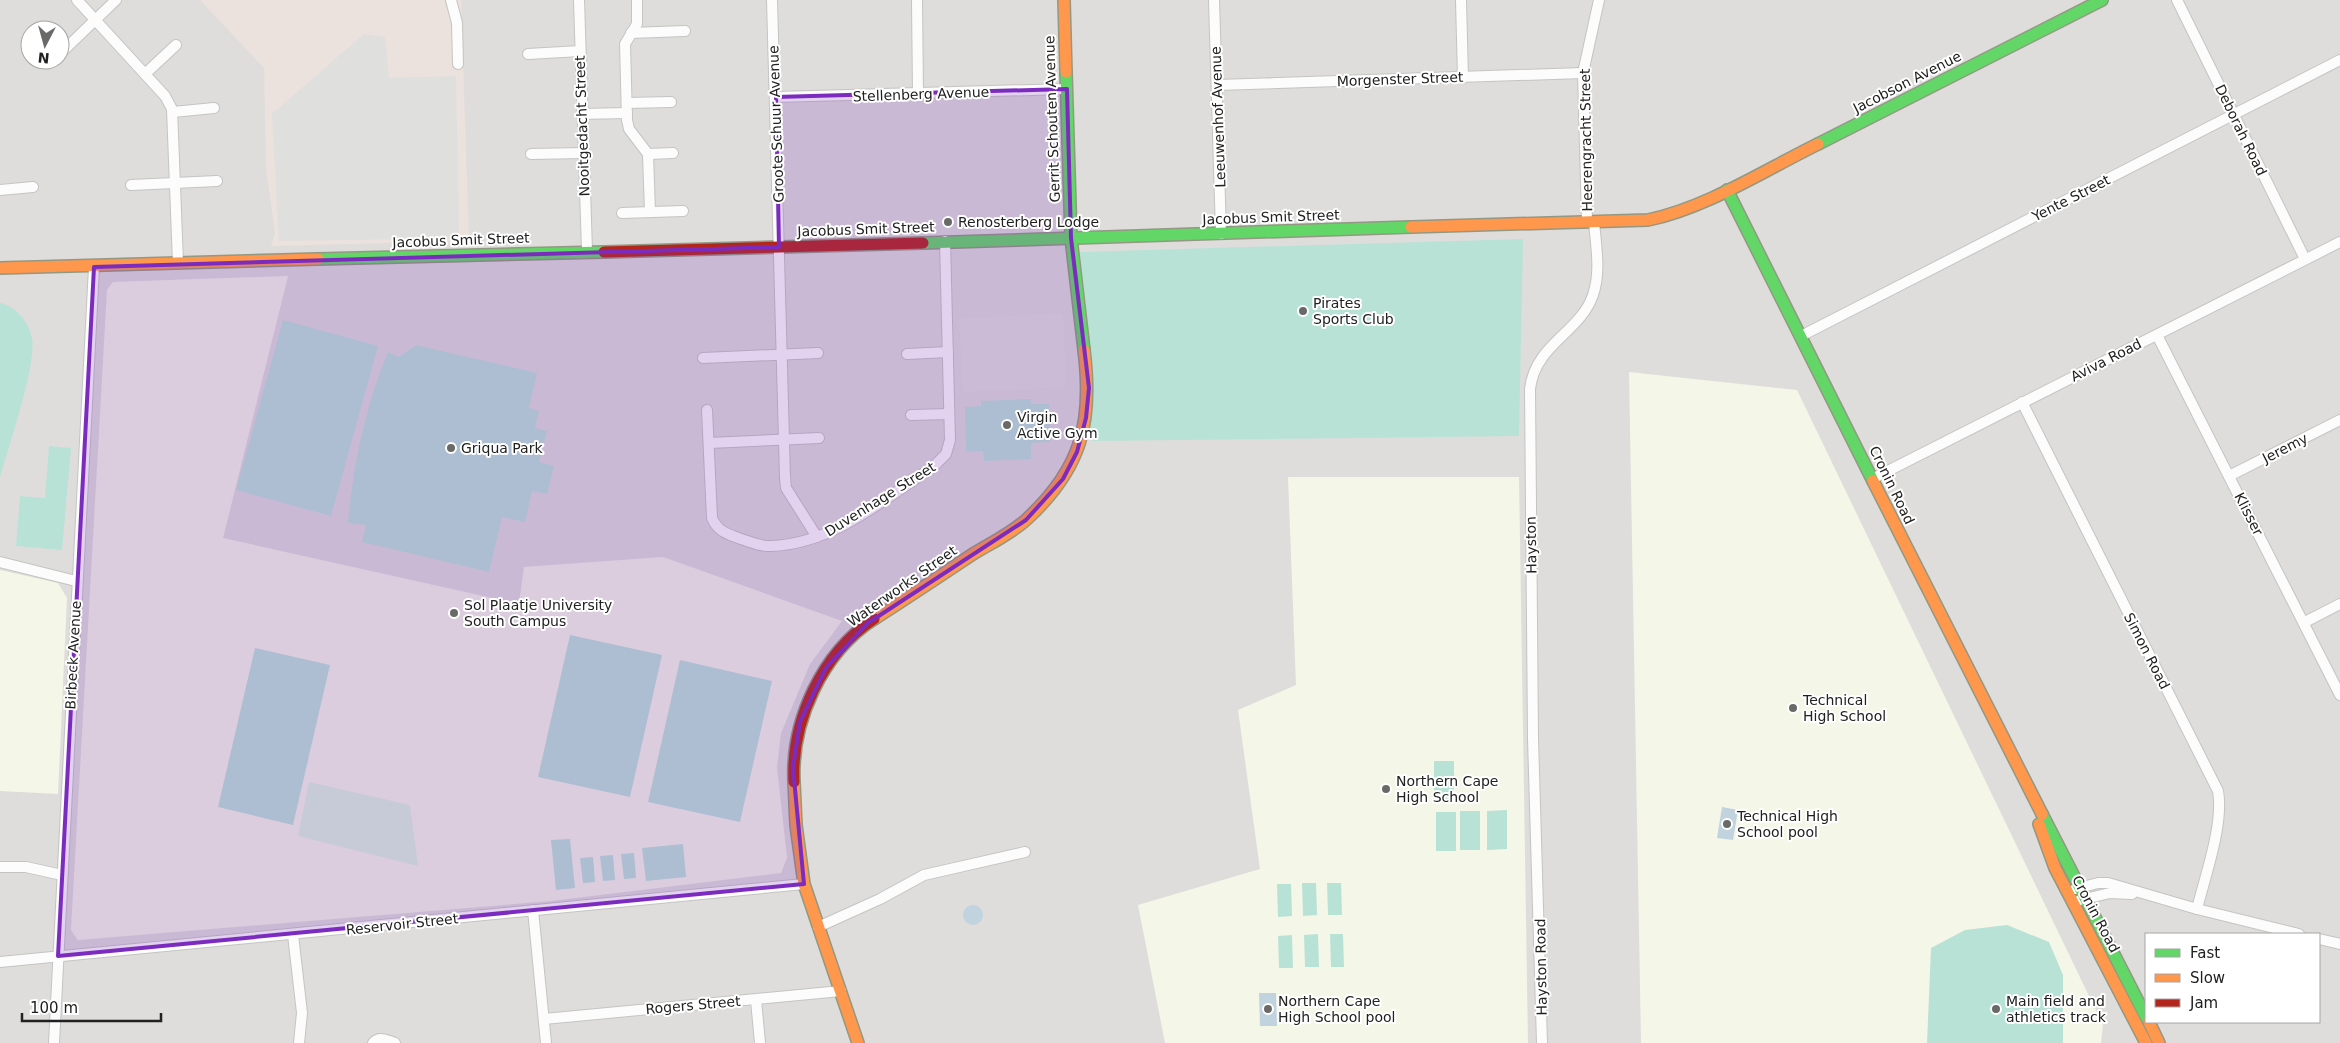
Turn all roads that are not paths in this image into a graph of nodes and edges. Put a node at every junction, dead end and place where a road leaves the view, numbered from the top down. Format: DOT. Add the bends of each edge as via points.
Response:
graph roads {
  1 [pos="77,0"];
  2 [pos="116,0"];
  3 [pos="452,0"];
  4 [pos="579,0"];
  5 [pos="637,0"];
  6 [pos="772,0"];
  7 [pos="917,0"];
  8 [pos="1064,0"];
  9 [pos="1214,0"];
  10 [pos="1461,0"];
  11 [pos="1598,0"];
  12 [pos="2102,0"];
  13 [pos="2177,0"];
  14 [pos="96,20"];
  15 [pos="685,31"];
  16 [pos="632,33"];
  17 [pos="70,44"];
  18 [pos="176,45"];
  19 [pos="580,51"];
  20 [pos="528,54"];
  21 [pos="2340,60"];
  22 [pos="458,64"];
  23 [pos="1584,73"];
  24 [pos="145,74"];
  25 [pos="1463,78"];
  26 [pos="1217,85"];
  27 [pos="1066,89"];
  28 [pos="918,94"];
  29 [pos="776,97"];
  30 [pos="671,102"];
  31 [pos="214,108"];
  32 [pos="627,108"];
  33 [pos="173,112"];
  34 [pos="581,114"];
  35 [pos="2233,114"];
  36 [pos="583,152"];
  37 [pos="673,153"];
  38 [pos="531,154"];
  39 [pos="648,154"];
  40 [pos="217,181"];
  41 [pos="175,183"];
  42 [pos="131,185"];
  43 [pos="33,187"];
  44 [pos="0,190"];
  45 [pos="1726,190"];
  46 [pos="683,211"];
  47 [pos="650,212"];
  48 [pos="622,213"];
  49 [pos="1591,222"];
  50 [pos="1221,234"];
  51 [pos="1071,238"];
  52 [pos="945,241"];
  53 [pos="2340,242"];
  54 [pos="779,247"];
  55 [pos="587,251"];
  56 [pos="2305,259"];
  57 [pos="178,263"];
  58 [pos="94,266"];
  59 [pos="0,268"];
  60 [pos="2157,335"];
  61 [pos="1801,336"];
  62 [pos="948,352"];
  63 [pos="818,353"];
  64 [pos="783,354"];
  65 [pos="908,354"];
  66 [pos="703,358"];
  67 [pos="2022,402"];
  68 [pos="707,410"];
  69 [pos="949,414"];
  70 [pos="911,415"];
  71 [pos="2340,420"];
  72 [pos="819,438"];
  73 [pos="784,439"];
  74 [pos="709,442"];
  75 [pos="2229,476"];
  76 [pos="1872,478"];
  77 [pos="817,537"];
  78 [pos="0,562"];
  79 [pos="76,581"];
  80 [pos="2340,604"];
  81 [pos="2305,622"];
  82 [pos="2340,695"];
  83 [pos="2031,794"];
  84 [pos="1025,852"];
  85 [pos="0,867"];
  86 [pos="62,875"];
  87 [pos="804,884"];
  88 [pos="2080,886"];
  89 [pos="1539,890"];
  90 [pos="2067,892"];
  91 [pos="2143,894"];
  92 [pos="2086,898"];
  93 [pos="2073,902"];
  94 [pos="533,910"];
  95 [pos="2197,910"];
  96 [pos="818,927"];
  97 [pos="2295,933"];
  98 [pos="293,935"];
  99 [pos="2320,939"];
  100 [pos="2340,944"];
  101 [pos="58,956"];
  102 [pos="0,962"];
  103 [pos="841,991"];
  104 [pos="756,1000"];
  105 [pos="2129,1008"];
  106 [pos="2145,1015"];
  107 [pos="544,1019"];
  108 [pos="2149,1023"];
  109 [pos="54,1043"];
  110 [pos="299,1043"];
  111 [pos="373,1043"];
  112 [pos="395,1043"];
  113 [pos="546,1043"];
  114 [pos="760,1043"];
  115 [pos="858,1043"];
  116 [pos="1542,1043"];
  117 [pos="2132,1043"];
  118 [pos="2146,1043"];
  119 [pos="2159,1043"];
  1 -- 14 [label="street"];
  2 -- 14 [label="street"];
  3 -- 22 [label="street" via="457,23"];
  4 -- 19 [label="street, Nooitgedacht Street"];
  5 -- 16 [label="street" via="637,22"];
  6 -- 29 [label="street, Groote Schuur Avenue"];
  7 -- 28 [label="street"];
  8 -- 27 [label="street, Gerrit Schouten Avenue"];
  9 -- 26 [label="street, Leeuwenhof Avenue"];
  10 -- 25 [label="street"];
  11 -- 23 [label="street, Heerengracht Street"];
  12 -- 45 [label="street, Jacobson Avenue"];
  13 -- 35 [label="street, Deborah Road"];
  14 -- 17 [label="street"];
  14 -- 24 [label="street"];
  15 -- 16 [label="street"];
  16 -- 32 [label="street" via="625,44"];
  18 -- 24 [label="street"];
  19 -- 20 [label="street"];
  19 -- 34 [label="street, Nooitgedacht Street"];
  21 -- 35 [label="street, Yente Street"];
  23 -- 25 [label="street, Morgenster Street"];
  23 -- 49 [label="street, Heerengracht Street"];
  24 -- 33 [label="street" via="168,100"];
  25 -- 26 [label="street, Morgenster Street"];
  26 -- 50 [label="street, Leeuwenhof Avenue"];
  27 -- 28 [label="street, Stellenberg Avenue"];
  27 -- 51 [label="street, Gerrit Schouten Avenue"];
  28 -- 29 [label="street, Stellenberg Avenue"];
  29 -- 54 [label="street, Groote Schuur Avenue"];
  30 -- 32 [label="street"];
  31 -- 33 [label="street"];
  32 -- 34 [label="street"];
  32 -- 39 [label="street" via="629,129"];
  33 -- 41 [label="street"];
  34 -- 36 [label="street, Nooitgedacht Street"];
  35 -- 56 [label="street, Deborah Road"];
  35 -- 61 [label="street, Yente Street"];
  36 -- 38 [label="street"];
  36 -- 55 [label="street, Nooitgedacht Street"];
  37 -- 39 [label="street"];
  39 -- 47 [label="street"];
  40 -- 41 [label="street"];
  41 -- 42 [label="street"];
  41 -- 57 [label="street"];
  43 -- 44 [label="street"];
  45 -- 49 [label="street, Jacobus Smit Street" via="1668,216"];
  45 -- 61 [label="street, Cronin Road"];
  46 -- 47 [label="street"];
  47 -- 48 [label="street"];
  49 -- 50 [label="street, Jacobus Smit Street"];
  49 -- 89 [label="street, Hayston" via="1598,267 1594,295 1581,315 1544,353 1533,373 1530,389 1533,738"];
  50 -- 51 [label="street, Jacobus Smit Street"];
  51 -- 52 [label="street, Jacobus Smit Street"];
  51 -- 87 [label="street, Waterworks Street" via="1089,388 1086,418 1077,452 1063,479 1026,520 868,624 847,642 826,668 800,722 793,768"];
  52 -- 54 [label="street, Jacobus Smit Street"];
  52 -- 62 [label="street, Duvenhage Street"];
  53 -- 56 [label="street, Aviva Road"];
  54 -- 55 [label="street, Jacobus Smit Street"];
  54 -- 64 [label="street, Duvenhage Street"];
  55 -- 57 [label="street, Jacobus Smit Street"];
  56 -- 60 [label="street, Aviva Road"];
  57 -- 58 [label="street, Jacobus Smit Street"];
  58 -- 59 [label="street, Jacobus Smit Street"];
  58 -- 79 [label="street, Birbeck Avenue"];
  60 -- 67 [label="street, Aviva Road"];
  60 -- 75 [label="street, Klisser"];
  61 -- 76 [label="street, Cronin Road"];
  62 -- 65 [label="street"];
  62 -- 69 [label="street, Duvenhage Street"];
  63 -- 64 [label="street"];
  64 -- 66 [label="street"];
  64 -- 73 [label="street, Duvenhage Street"];
  67 -- 76 [label="street, Aviva Road"];
  67 -- 95 [label="street, Simon Road" via="2218,791 2218,822"];
  68 -- 74 [label="street"];
  69 -- 70 [label="street"];
  69 -- 77 [label="street, Duvenhage Street" via="950,440 946,454 940,460 832,532"];
  71 -- 75 [label="street, Jeremy"];
  72 -- 73 [label="street"];
  73 -- 74 [label="street"];
  73 -- 77 [label="street, Duvenhage Street" via="786,488"];
  74 -- 77 [label="street" via="712,518 718,529 770,546"];
  75 -- 81 [label="street, Klisser"];
  76 -- 83 [label="street, Cronin Road"];
  78 -- 79 [label="street"];
  79 -- 86 [label="street, Birbeck Avenue"];
  80 -- 81 [label="street"];
  81 -- 82 [label="street, Klisser"];
  83 -- 88 [label="street, Cronin Road"];
  83 -- 90 [label="street, Cronin Road" via="2036,817"];
  84 -- 96 [label="street" via="924,875"];
  85 -- 86 [label="street" via="26,867"];
  86 -- 101 [label="street, Birbeck Avenue"];
  87 -- 94 [label="street, Reservoir Street"];
  87 -- 96 [label="street, Waterworks Street"];
  88 -- 90 [label="street"];
  88 -- 91 [label="street" via="2108,884"];
  88 -- 92 [label="street, Cronin Road"];
  89 -- 116 [label="street, Hayston Road"];
  90 -- 93 [label="street, Cronin Road"];
  91 -- 92 [label="street" via="2110,893"];
  91 -- 95 [label="street"];
  92 -- 93 [label="street"];
  92 -- 106 [label="street, Cronin Road"];
  93 -- 105 [label="street, Cronin Road"];
  94 -- 98 [label="street, Reservoir Street"];
  94 -- 107 [label="street"];
  95 -- 97 [label="street"];
  96 -- 103 [label="street, Waterworks Street"];
  98 -- 101 [label="street, Reservoir Street"];
  98 -- 110 [label="street" via="302,1012"];
  99 -- 100 [label="street"];
  101 -- 102 [label="street, Reservoir Street"];
  101 -- 109 [label="street, Birbeck Avenue"];
  103 -- 104 [label="street, Rogers Street"];
  103 -- 115 [label="street, Waterworks Street"];
  104 -- 107 [label="street, Rogers Street"];
  104 -- 114 [label="street"];
  105 -- 117 [label="street"];
  105 -- 118 [label="street, Cronin Road"];
  107 -- 113 [label="street"];
  108 -- 119 [label="street"];
  111 -- 112 [label="street" via="377,1039"];
}
